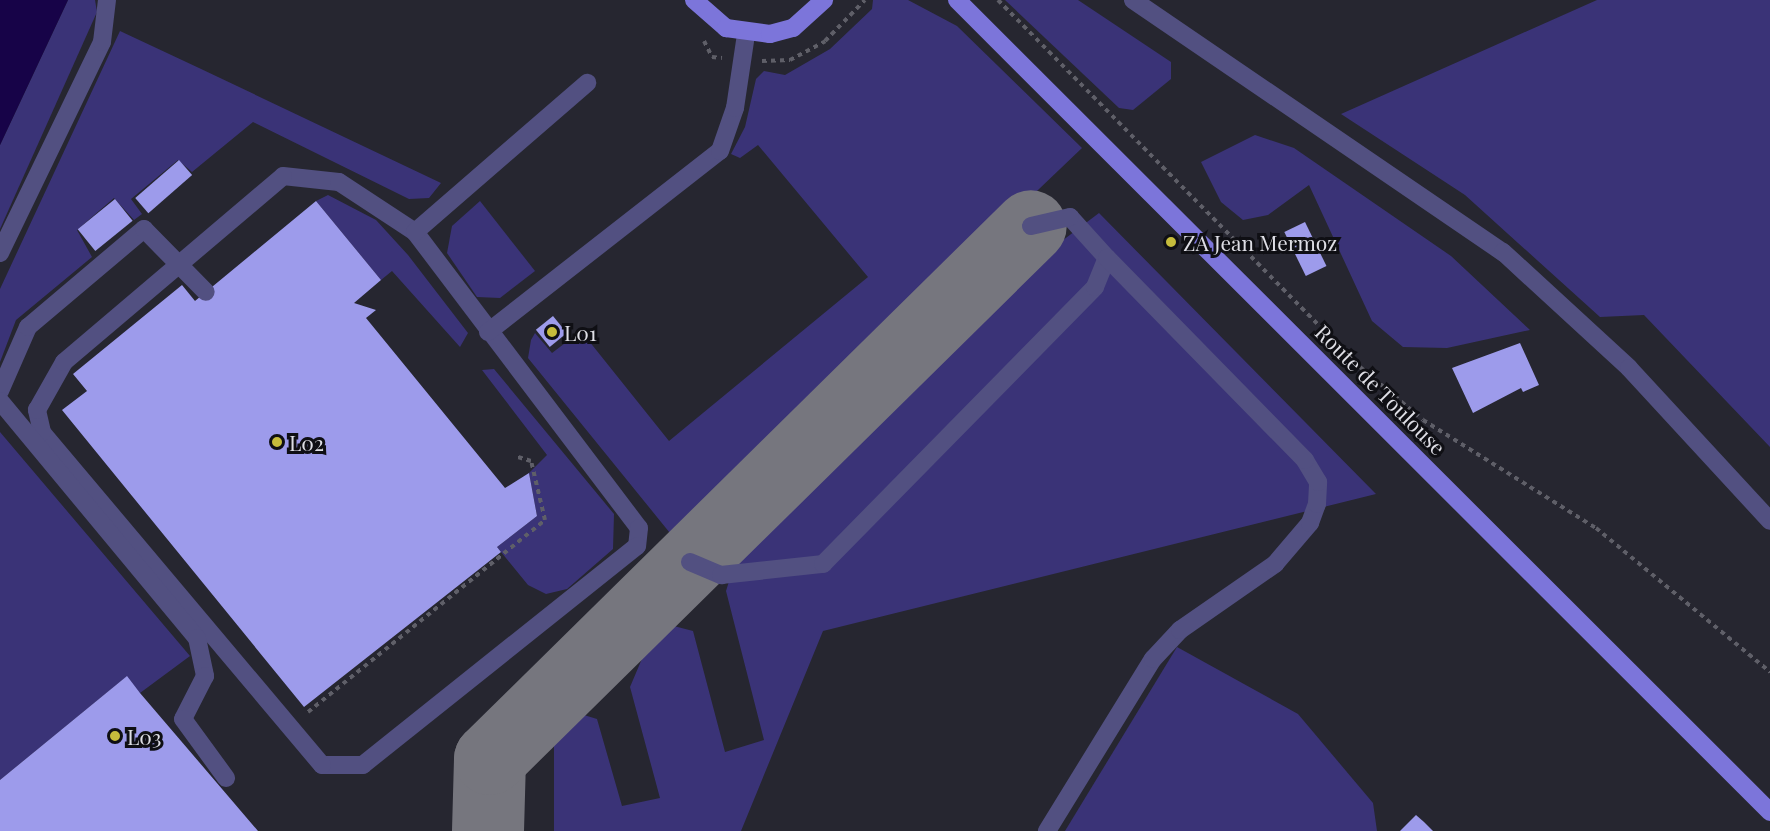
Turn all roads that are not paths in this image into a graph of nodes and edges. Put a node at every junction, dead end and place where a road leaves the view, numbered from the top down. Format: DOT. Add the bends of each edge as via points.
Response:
graph roads {
  1 [pos="106,0"];
  2 [pos="694,0"];
  3 [pos="824,0"];
  4 [pos="957,0"];
  5 [pos="1133,0"];
  6 [pos="746,34"];
  7 [pos="587,83"];
  8 [pos="1030,226"];
  9 [pos="415,232"];
  10 [pos="0,253"];
  11 [pos="1107,258"];
  12 [pos="179,265"];
  13 [pos="206,292"];
  14 [pos="488,332"];
  15 [pos="0,391"];
  16 [pos="0,401"];
  17 [pos="1770,520"];
  18 [pos="690,562"];
  19 [pos="226,778"];
  20 [pos="1770,812"];
  21 [pos="1047,831"];
  1 -- 10 [label="lane" via="102,42"];
  2 -- 6 [label="main road" via="708,16"];
  3 -- 6 [label="main road" via="793,28"];
  4 -- 20 [label="main road, Route de Toulouse"];
  5 -- 17 [label="lane" via="1503,252 1629,368"];
  6 -- 14 [label="lane" via="735,108 720,151"];
  7 -- 9 [label="lane"];
  8 -- 11 [label="lane" via="1070,217"];
  9 -- 12 [label="lane" via="339,182 283,176"];
  9 -- 14 [label="lane"];
  11 -- 18 [label="lane" via="1095,287 823,564 721,575"];
  11 -- 21 [label="lane" via="1305,460 1318,482 1317,504 1310,523 1275,564 1180,630 1153,659"];
  12 -- 13 [label="lane"];
  12 -- 14 [label="lane" via="64,362 37,410 42,432 322,765 363,765 637,546 639,528"];
  12 -- 15 [label="lane" via="144,229 28,327"];
  16 -- 19 [label="lane" via="197,638 206,676 183,719"];
}
